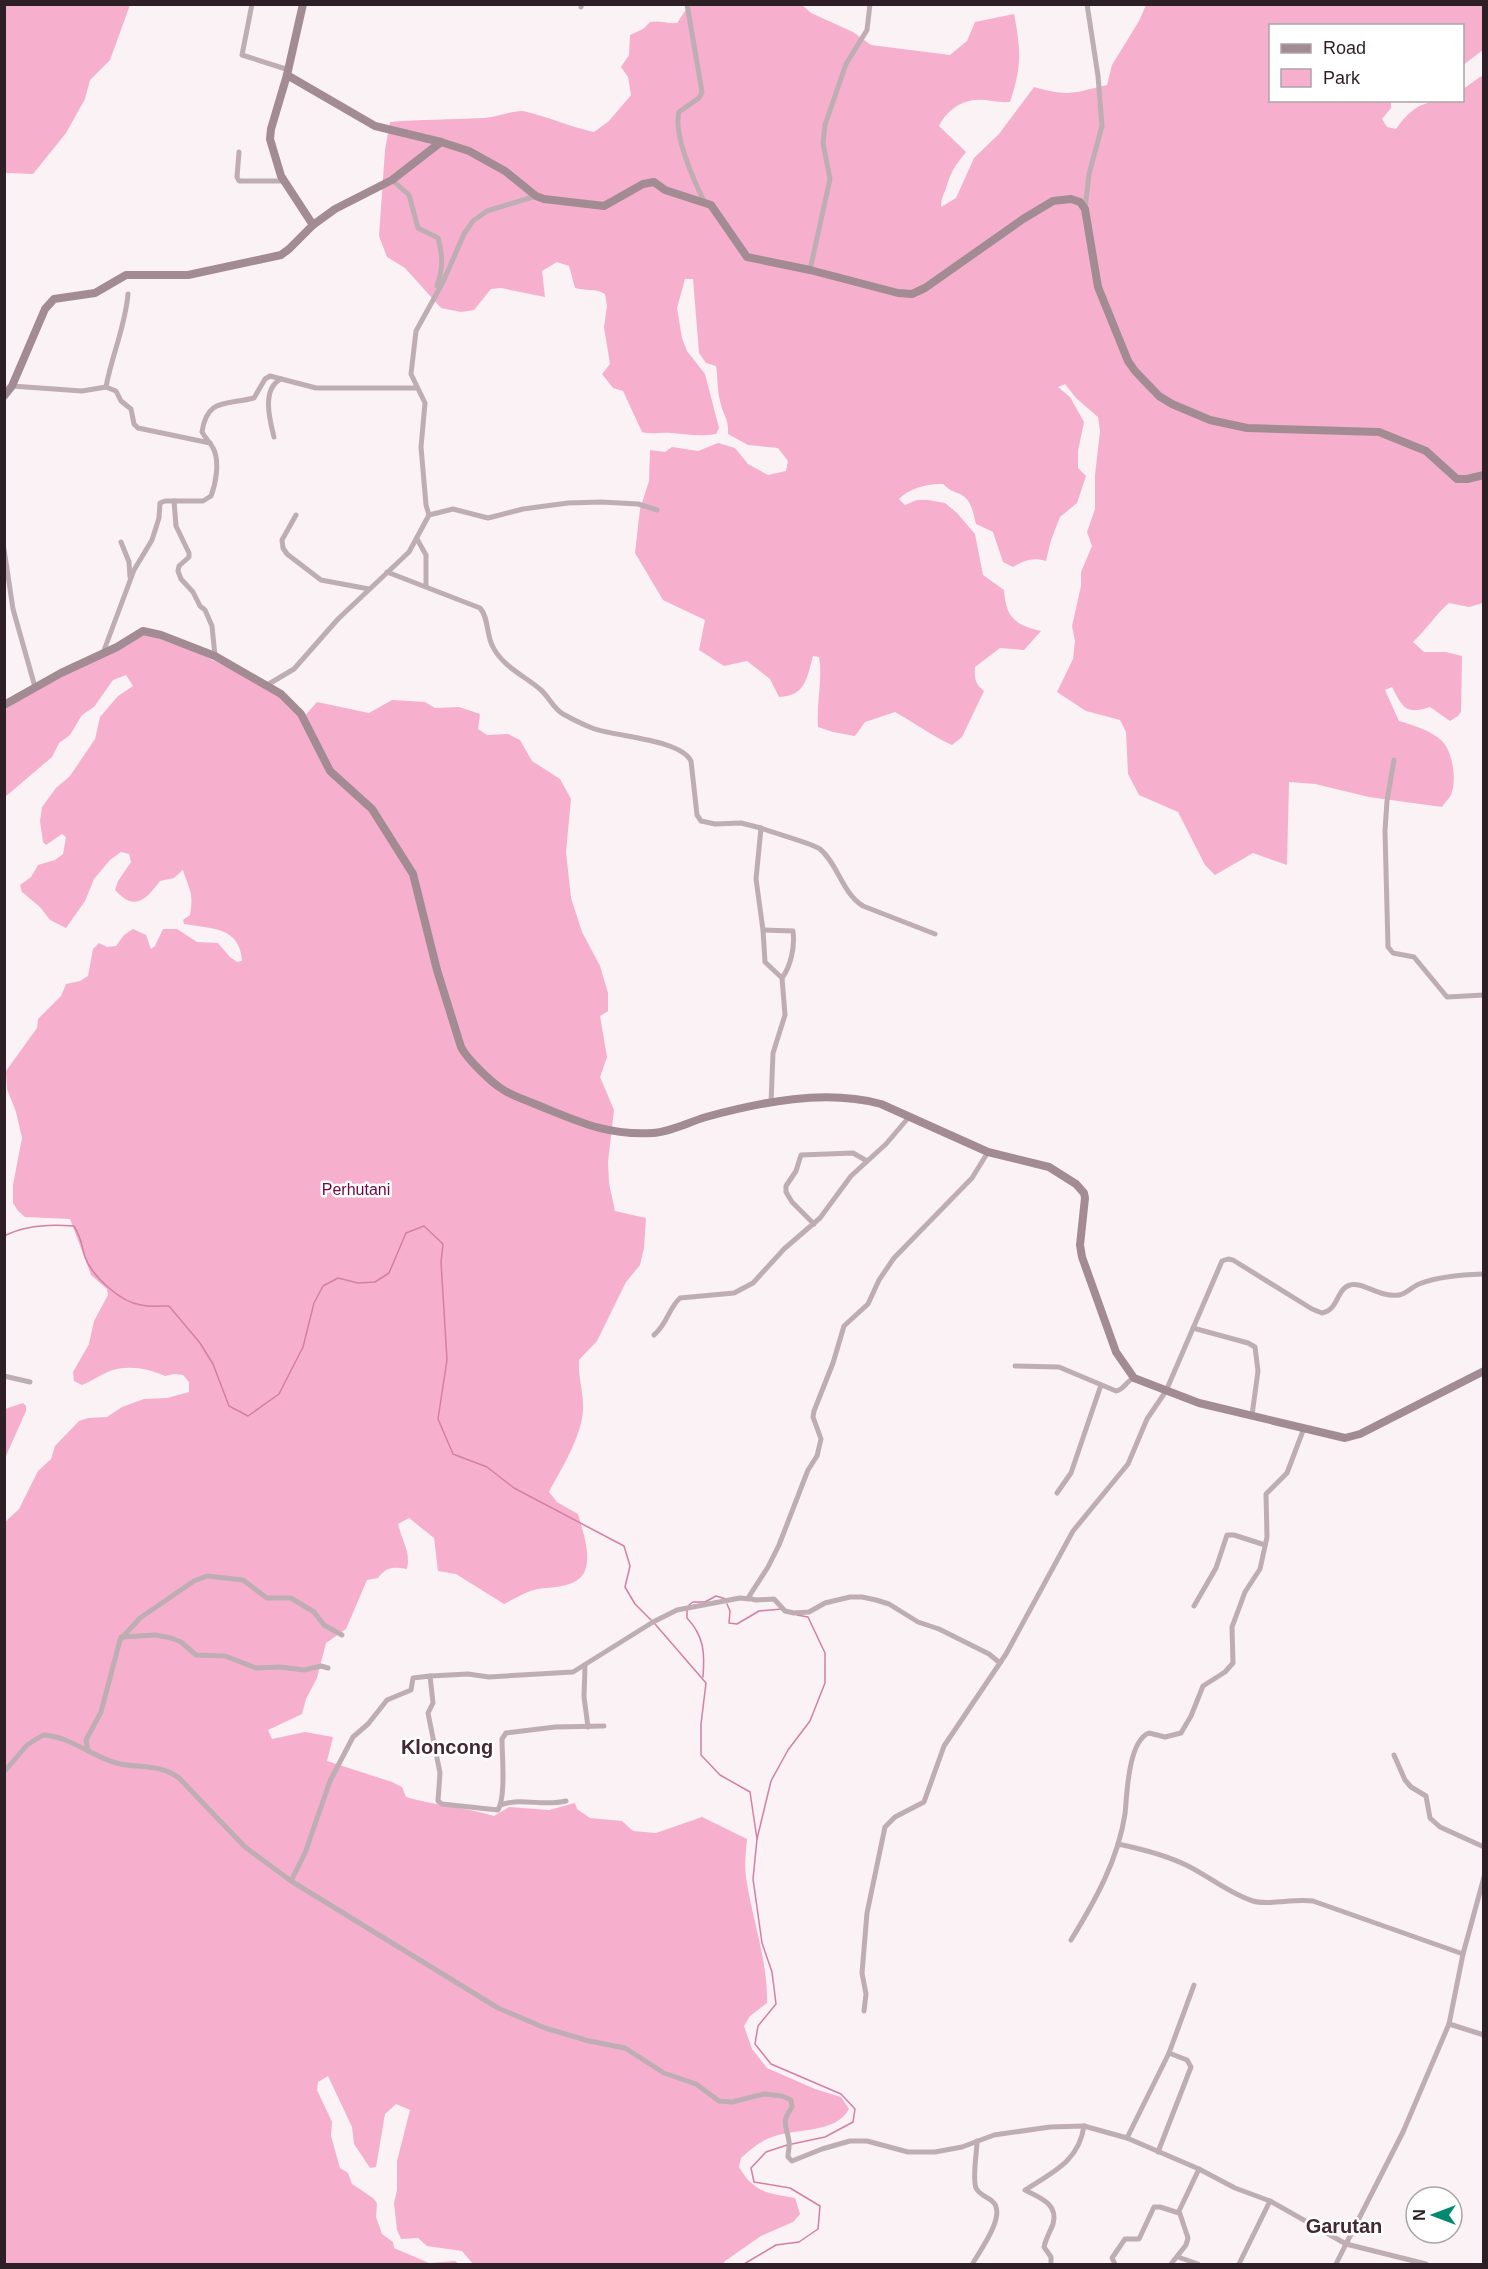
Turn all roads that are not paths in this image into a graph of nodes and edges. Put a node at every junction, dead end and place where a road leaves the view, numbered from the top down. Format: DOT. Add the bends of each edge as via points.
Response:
graph roads {
  1 [pos="252,4"];
  2 [pos="303,4"];
  3 [pos="687,4"];
  4 [pos="870,4"];
  5 [pos="1087,4"];
  6 [pos="288,73"];
  7 [pos="441,142"];
  8 [pos="238,152"];
  9 [pos="392,180"];
  10 [pos="284,181"];
  11 [pos="536,196"];
  12 [pos="704,201"];
  13 [pos="1085,209"];
  14 [pos="313,225"];
  15 [pos="810,270"];
  16 [pos="128,294"];
  17 [pos="435,296"];
  18 [pos="283,379"];
  19 [pos="12,386"];
  20 [pos="106,387"];
  21 [pos="417,388"];
  22 [pos="4,396"];
  23 [pos="274,437"];
  24 [pos="210,443"];
  25 [pos="1484,475"];
  26 [pos="174,501"];
  27 [pos="657,510"];
  28 [pos="296,515"];
  29 [pos="429,515"];
  30 [pos="417,539"];
  31 [pos="121,542"];
  32 [pos="4,549"];
  33 [pos="387,572"];
  34 [pos="130,582"];
  35 [pos="426,586"];
  36 [pos="369,589"];
  37 [pos="103,654"];
  38 [pos="215,656"];
  39 [pos="267,685"];
  40 [pos="35,687"];
  41 [pos="4,705"];
  42 [pos="1394,760"];
  43 [pos="761,828"];
  44 [pos="763,930"];
  45 [pos="935,934"];
  46 [pos="782,978"];
  47 [pos="1484,995"];
  48 [pos="762,1105"];
  49 [pos="909,1117"];
  50 [pos="988,1152"];
  51 [pos="867,1161"];
  52 [pos="814,1224"];
  53 [pos="1484,1274"];
  54 [pos="1193,1328"];
  55 [pos="654,1335"];
  56 [pos="1015,1366"];
  57 [pos="1484,1371"];
  58 [pos="4,1376"];
  59 [pos="1134,1378"];
  60 [pos="30,1382"];
  61 [pos="1101,1385"];
  62 [pos="1166,1391"];
  63 [pos="1251,1415"];
  64 [pos="1304,1428"];
  65 [pos="1057,1493"];
  66 [pos="1265,1545"];
  67 [pos="749,1599"];
  68 [pos="1194,1606"];
  69 [pos="342,1635"];
  70 [pos="122,1637"];
  71 [pos="1000,1663"];
  72 [pos="585,1665"];
  73 [pos="328,1668"];
  74 [pos="430,1676"];
  75 [pos="588,1726"];
  76 [pos="604,1726"];
  77 [pos="88,1751"];
  78 [pos="1394,1755"];
  79 [pos="4,1772"];
  80 [pos="566,1801"];
  81 [pos="501,1805"];
  82 [pos="1118,1844"];
  83 [pos="1484,1847"];
  84 [pos="1484,1877"];
  85 [pos="291,1881"];
  86 [pos="1071,1940"];
  87 [pos="1463,1954"];
  88 [pos="1194,1985"];
  89 [pos="864,2012"];
  90 [pos="1449,2024"];
  91 [pos="1484,2035"];
  92 [pos="1169,2053"];
  93 [pos="1084,2126"];
  94 [pos="1127,2138"];
  95 [pos="977,2141"];
  96 [pos="1158,2152"];
  97 [pos="1199,2169"];
  98 [pos="1270,2201"];
  99 [pos="1179,2213"];
  100 [pos="1346,2244"];
  101 [pos="1178,2257"];
  102 [pos="973,2263"];
  103 [pos="1052,2265"];
  104 [pos="1115,2265"];
  105 [pos="1171,2265"];
  106 [pos="1198,2265"];
  107 [pos="1239,2265"];
  108 [pos="1336,2265"];
  109 [pos="1426,2265"];
  1 -- 6 [label="street" via="242,55"];
  2 -- 6 [label="street"];
  3 -- 12 [label="street" via="702,92 679,112 677,120"];
  4 -- 15 [label="street" via="867,30 846,64 825,125 829,194"];
  5 -- 13 [label="street" via="1102,126 1089,174"];
  6 -- 7 [label="street" via="369,124"];
  6 -- 10 [label="street" via="270,134"];
  7 -- 9 [label="street"];
  7 -- 11 [label="street" via="491,162"];
  8 -- 10 [label="street" via="239,181"];
  9 -- 14 [label="street" via="335,209"];
  9 -- 17 [label="street" via="409,195 415,225 438,238 443,256"];
  10 -- 14 [label="street"];
  11 -- 12 [label="street" via="604,206 650,182 675,194"];
  11 -- 17 [label="street" via="477,217 464,234"];
  12 -- 15 [label="street" via="717,210 747,257"];
  13 -- 15 [label="street" via="1071,199 1053,201 912,294 890,292"];
  13 -- 25 [label="street" via="1102,299 1128,361 1159,396 1227,426 1386,433 1426,451 1457,479"];
  14 -- 19 [label="street" via="280,255 188,275 126,275 95,293 54,298 45,309"];
  16 -- 20 [label="street" via="126,316"];
  17 -- 21 [label="street" via="414,339 411,374"];
  18 -- 21 [label="street" via="316,388"];
  18 -- 23 [label="street" via="275,383 268,404"];
  18 -- 24 [label="street" via="268,377 254,398 211,409 202,431"];
  19 -- 20 [label="street" via="82,391"];
  19 -- 22 [label="street"];
  20 -- 24 [label="street" via="116,391 131,409 138,428"];
  21 -- 29 [label="street" via="425,406 421,447"];
  24 -- 26 [label="street" via="216,464 211,496 203,501"];
  26 -- 34 [label="street" via="160,502 152,540"];
  26 -- 38 [label="street" via="176,526 189,553 178,571 212,626"];
  27 -- 29 [label="street" via="638,504 601,502 523,509 488,518 453,509"];
  28 -- 36 [label="street" via="282,540 287,554 321,580"];
  29 -- 30 [label="street"];
  30 -- 33 [label="street"];
  30 -- 35 [label="street" via="426,555"];
  31 -- 34 [label="street" via="129,562"];
  32 -- 40 [label="street" via="12,609"];
  33 -- 35 [label="street"];
  33 -- 36 [label="street"];
  34 -- 37 [label="street"];
  35 -- 43 [label="street" via="482,610 496,654 541,690 563,714 604,732 656,742 688,756 701,821"];
  36 -- 39 [label="street" via="299,665"];
  37 -- 38 [label="street" via="149,631"];
  37 -- 40 [label="street"];
  38 -- 39 [label="street"];
  39 -- 48 [label="street" via="301,714 330,771 372,809 409,867 461,1047 500,1088 588,1126 641,1133 662,1132 694,1120"];
  40 -- 41 [label="street"];
  42 -- 47 [label="street" via="1385,831 1388,948 1393,953 1414,957 1447,997"];
  43 -- 44 [label="street" via="756,879"];
  43 -- 45 [label="street" via="818,848 863,906"];
  44 -- 46 [label="street" via="766,964"];
  44 -- 46 [label="street" via="793,931 788,968"];
  46 -- 48 [label="street" via="785,1015"];
  48 -- 49 [label="street" via="853,1098 881,1104"];
  49 -- 50 [label="street"];
  49 -- 51 [label="street"];
  50 -- 59 [label="street" via="1049,1167 1084,1193 1082,1257 1116,1352"];
  50 -- 67 [label="street" via="972,1179 894,1258 868,1304 844,1326 814,1411 821,1439 817,1456 779,1545"];
  51 -- 52 [label="street"];
  51 -- 52 [label="street" via="853,1153 801,1155 786,1192"];
  52 -- 55 [label="street" via="748,1287 724,1295 680,1298 666,1324"];
  53 -- 54 [label="street" via="1430,1281 1400,1295 1379,1294 1353,1284 1343,1290 1330,1311 1322,1313 1233,1260 1225,1259"];
  54 -- 62 [label="street"];
  54 -- 63 [label="street" via="1255,1347 1258,1371"];
  56 -- 61 [label="street" via="1059,1367"];
  57 -- 64 [label="street" via="1352,1437"];
  58 -- 60 [label="street"];
  59 -- 61 [label="street" via="1119,1391"];
  59 -- 62 [label="street"];
  61 -- 65 [label="street" via="1071,1473"];
  62 -- 63 [label="street"];
  62 -- 71 [label="street" via="1147,1419 1126,1468 1073,1531"];
  63 -- 64 [label="street"];
  64 -- 66 [label="street" via="1287,1473 1266,1494"];
  66 -- 68 [label="street" via="1227,1535 1216,1568"];
  66 -- 82 [label="street" via="1260,1569 1245,1592 1232,1627 1233,1663 1203,1686 1181,1733 1165,1737 1149,1733 1139,1742 1128,1774"];
  67 -- 71 [label="street" via="774,1599 785,1611 809,1612 850,1597 876,1599"];
  67 -- 72 [label="street" via="677,1610"];
  69 -- 70 [label="street" via="291,1598 267,1598 243,1580 209,1576 168,1598"];
  70 -- 73 [label="street" via="171,1638 181,1641 196,1655 225,1656 256,1668"];
  70 -- 77 [label="street" via="101,1712 86,1740"];
  71 -- 89 [label="street" via="948,1740 924,1802 891,1821 884,1830 867,1913 862,1973"];
  72 -- 74 [label="street" via="568,1673"];
  72 -- 75 [label="street"];
  74 -- 81 [label="street" via="433,1703 428,1713 440,1773 438,1801 495,1811"];
  74 -- 85 [label="street" via="413,1678 411,1690 387,1700 353,1737 330,1781"];
  75 -- 76 [label="street"];
  75 -- 81 [label="street" via="555,1726 504,1735"];
  77 -- 79 [label="street" via="61,1738 40,1736"];
  77 -- 85 [label="street" via="115,1763 156,1767 174,1774 245,1847"];
  78 -- 83 [label="street" via="1405,1780 1426,1796 1430,1818 1440,1827"];
  80 -- 81 [label="street" via="550,1805 514,1801"];
  82 -- 86 [label="street" via="1100,1889"];
  82 -- 87 [label="street" via="1166,1856 1246,1899 1313,1901"];
  84 -- 87 [label="street"];
  85 -- 95 [label="street" via="498,2008 555,2031 625,2048 664,2073 696,2084 718,2102 764,2094 788,2098 793,2104 784,2120 790,2145 788,2157 792,2161 850,2141 920,2153 946,2151"];
  87 -- 90 [label="street"];
  88 -- 92 [label="street"];
  90 -- 91 [label="street"];
  90 -- 100 [label="street" via="1402,2132"];
  92 -- 94 [label="street"];
  92 -- 96 [label="street" via="1187,2060 1191,2067"];
  93 -- 94 [label="street"];
  93 -- 95 [label="street" via="1011,2132"];
  93 -- 103 [label="street" via="1082,2140 1068,2160 1025,2190 1053,2211 1044,2247"];
  94 -- 96 [label="street"];
  95 -- 102 [label="street" via="975,2185 994,2203 998,2215"];
  96 -- 97 [label="street"];
  97 -- 98 [label="street"];
  97 -- 99 [label="street"];
  98 -- 100 [label="street"];
  98 -- 107 [label="street"];
  99 -- 101 [label="street" via="1188,2238"];
  99 -- 104 [label="street" via="1154,2207 1139,2240 1120,2242 1112,2258"];
  100 -- 108 [label="street"];
  100 -- 109 [label="street"];
  101 -- 105 [label="street"];
  101 -- 106 [label="street"];
}
